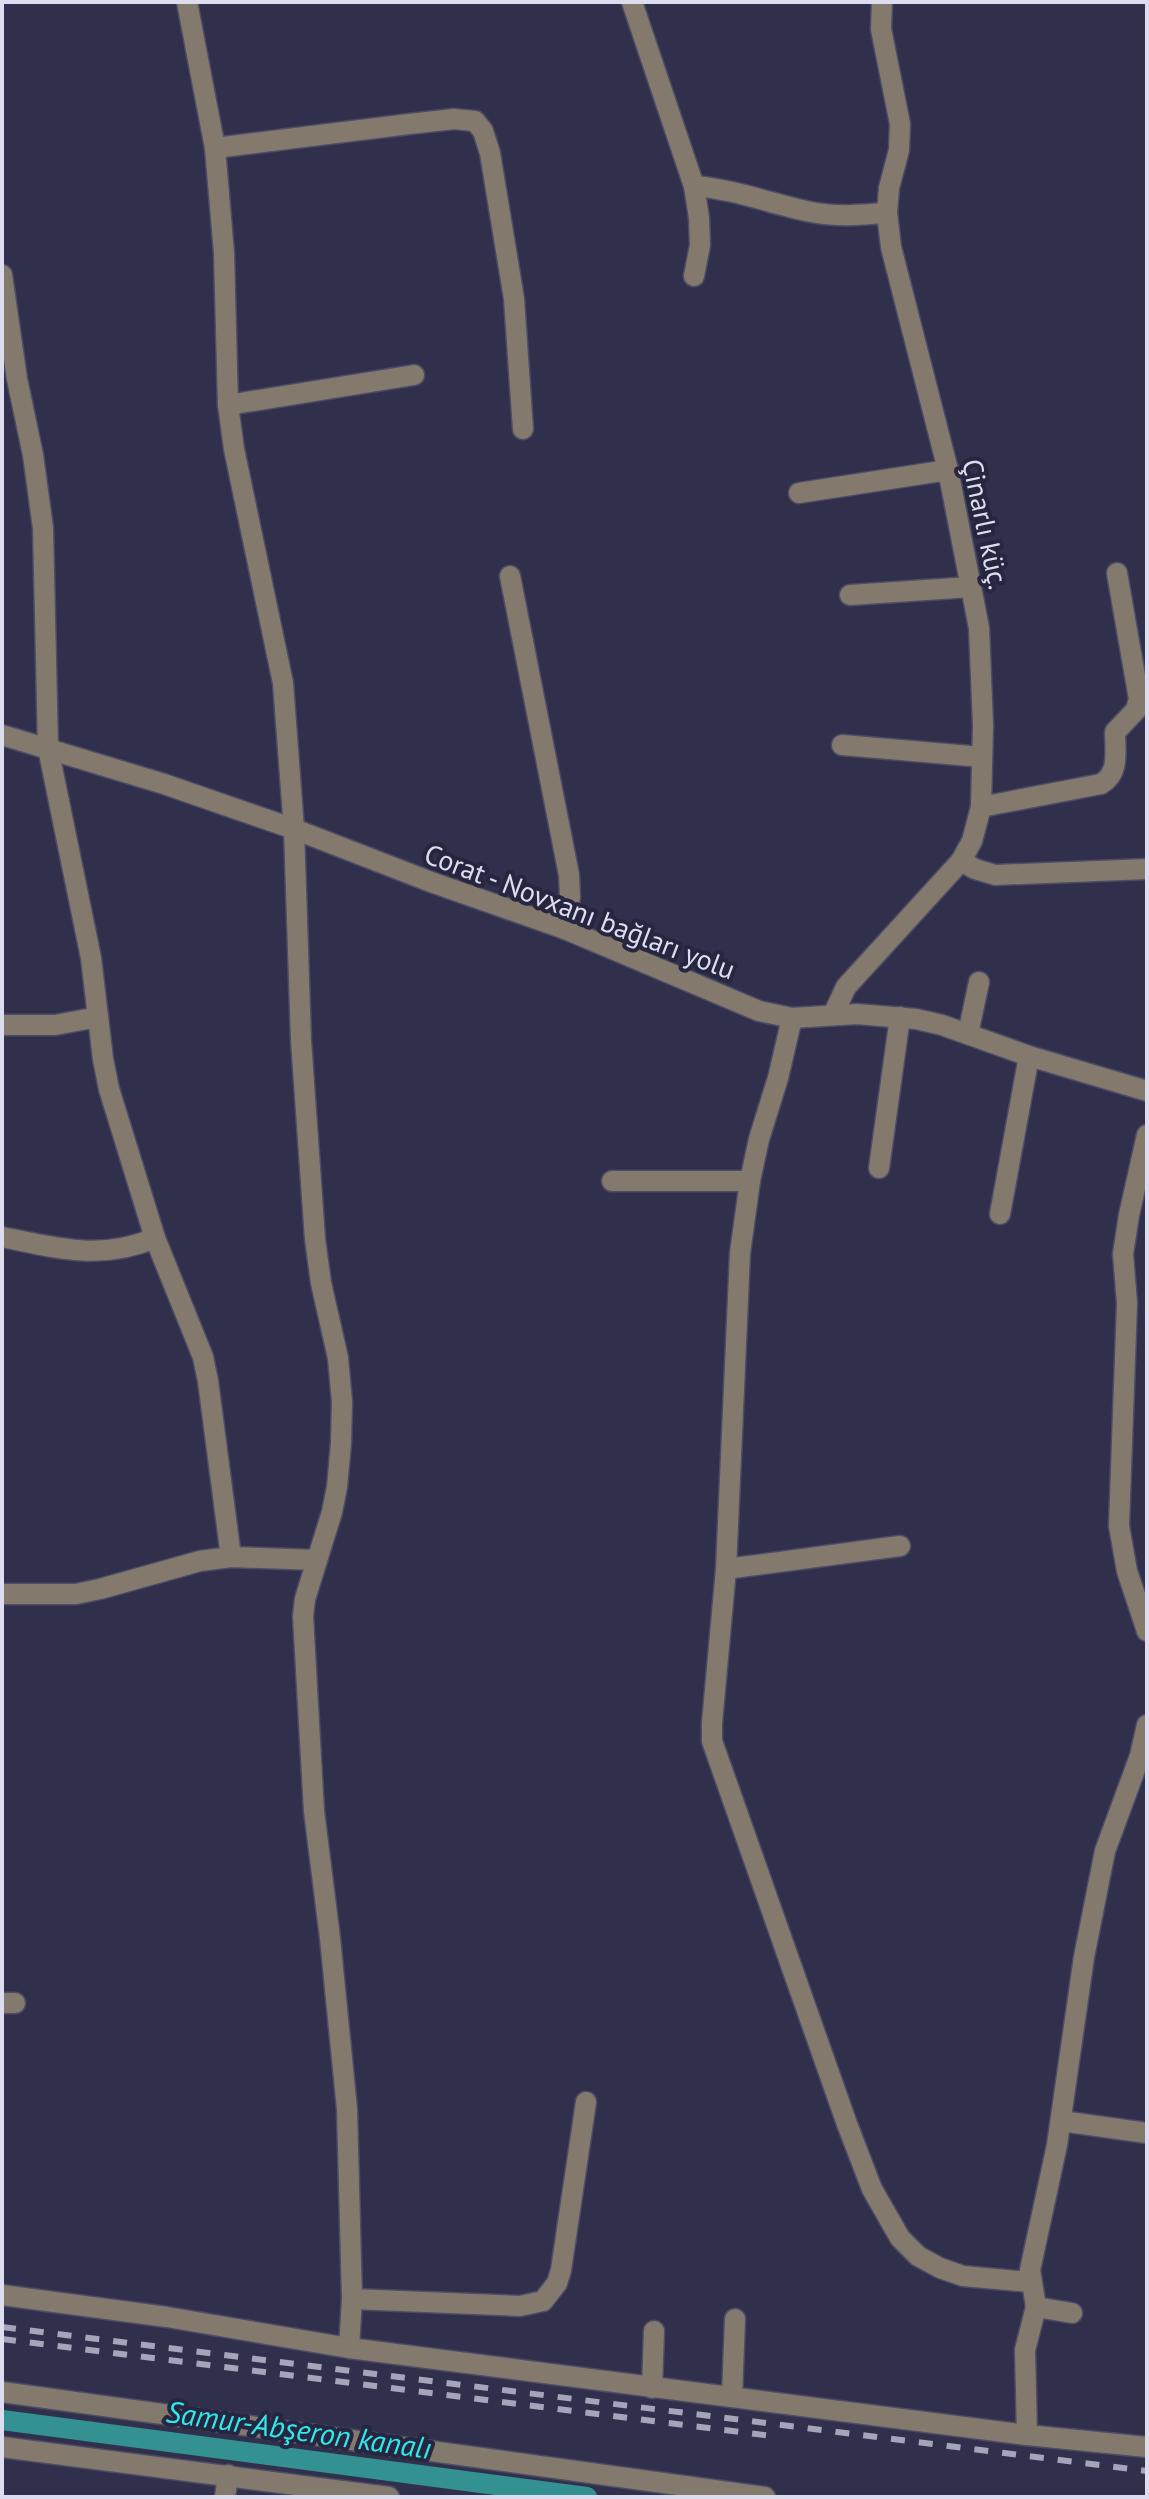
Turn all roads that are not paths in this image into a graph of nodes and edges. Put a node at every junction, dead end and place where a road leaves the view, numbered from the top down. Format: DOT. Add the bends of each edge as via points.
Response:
graph roads {
  1 [pos="187,2"];
  2 [pos="632,2"];
  3 [pos="882,2"];
  4 [pos="215,148"];
  5 [pos="694,186"];
  6 [pos="887,213"];
  7 [pos="2,275"];
  8 [pos="694,276"];
  9 [pos="414,375"];
  10 [pos="228,405"];
  11 [pos="523,429"];
  12 [pos="948,470"];
  13 [pos="799,493"];
  14 [pos="1117,573"];
  15 [pos="510,576"];
  16 [pos="971,587"];
  17 [pos="850,595"];
  18 [pos="2,735"];
  19 [pos="842,745"];
  20 [pos="48,748"];
  21 [pos="982,757"];
  22 [pos="981,807"];
  23 [pos="294,829"];
  24 [pos="961,861"];
  25 [pos="1147,869"];
  26 [pos="565,929"];
  27 [pos="979,982"];
  28 [pos="833,1015"];
  29 [pos="98,1017"];
  30 [pos="900,1017"];
  31 [pos="792,1018"];
  32 [pos="2,1025"];
  33 [pos="968,1034"];
  34 [pos="1029,1056"];
  35 [pos="1147,1091"];
  36 [pos="1147,1135"];
  37 [pos="879,1168"];
  38 [pos="612,1181"];
  39 [pos="750,1181"];
  40 [pos="1000,1214"];
  41 [pos="2,1237"];
  42 [pos="155,1238"];
  43 [pos="900,1546"];
  44 [pos="231,1557"];
  45 [pos="317,1560"];
  46 [pos="726,1569"];
  47 [pos="2,1594"];
  48 [pos="1147,1631"];
  49 [pos="1147,1725"];
  50 [pos="586,2102"];
  51 [pos="1061,2121"];
  52 [pos="1147,2133"];
  53 [pos="1030,2282"];
  54 [pos="2,2295"];
  55 [pos="352,2299"];
  56 [pos="1036,2307"];
  57 [pos="1072,2313"];
  58 [pos="735,2319"];
  59 [pos="654,2331"];
  60 [pos="349,2348"];
  61 [pos="652,2388"];
  62 [pos="2,2392"];
  63 [pos="732,2397"];
  64 [pos="1027,2435"];
  65 [pos="2,2447"];
  66 [pos="1147,2447"];
  67 [pos="228,2475"];
  68 [pos="225,2497"];
  69 [pos="389,2497"];
  70 [pos="765,2497"];
  1 -- 4 [label="street"];
  2 -- 5 [label="street"];
  3 -- 6 [label="street, Çinarlı küç." via="884,44 900,124"];
  4 -- 10 [label="street"];
  4 -- 11 [label="street" via="424,122 475,121 490,153 514,299"];
  5 -- 6 [label="street" via="812,212"];
  5 -- 8 [label="street" via="700,245"];
  6 -- 12 [label="street, Çinarlı küç."];
  7 -- 20 [label="street" via="43,528"];
  9 -- 10 [label="street"];
  10 -- 23 [label="street" via="283,683"];
  12 -- 13 [label="street"];
  12 -- 16 [label="street, Çinarlı küç."];
  14 -- 22 [label="street" via="1139,699 1136,710 1115,732 1114,771 1101,784"];
  15 -- 26 [label="street" via="569,875"];
  16 -- 17 [label="street"];
  16 -- 21 [label="street, Çinarlı küç." via="981,653"];
  18 -- 20 [label="street, Corat - Novxanı bağları yolu"];
  19 -- 21 [label="street"];
  20 -- 23 [label="street, Corat - Novxanı bağları yolu"];
  20 -- 29 [label="street"];
  21 -- 22 [label="street, Çinarlı küç."];
  22 -- 24 [label="street, Çinarlı küç."];
  23 -- 26 [label="street, Corat - Novxanı bağları yolu"];
  23 -- 45 [label="street" via="315,1239 342,1402 337,1487"];
  24 -- 25 [label="street" via="995,875"];
  24 -- 28 [label="street, Çinarlı küç." via="846,987"];
  26 -- 31 [label="street, Corat - Novxanı bağları yolu" via="759,1011"];
  27 -- 33 [label="street"];
  28 -- 30 [label="street, Corat - Novxanı bağları yolu"];
  28 -- 31 [label="street, Corat - Novxanı bağları yolu"];
  29 -- 32 [label="street" via="55,1025"];
  29 -- 42 [label="street" via="109,1089"];
  30 -- 33 [label="street, Corat - Novxanı bağları yolu"];
  30 -- 37 [label="street"];
  31 -- 39 [label="street"];
  33 -- 34 [label="street, Corat - Novxanı bağları yolu"];
  34 -- 35 [label="street, Corat - Novxanı bağları yolu"];
  34 -- 40 [label="street"];
  36 -- 48 [label="street" via="1123,1254 1127,1303 1119,1526"];
  38 -- 39 [label="street"];
  39 -- 46 [label="street" via="740,1253"];
  41 -- 42 [label="street" via="99,1252"];
  42 -- 44 [label="street" via="203,1357"];
  43 -- 46 [label="street"];
  44 -- 45 [label="street"];
  44 -- 47 [label="street" via="76,1594"];
  45 -- 55 [label="street" via="303,1616 309,1754 347,2109"];
  46 -- 53 [label="street" via="712,1741 872,2189 900,2238 918,2256 963,2276"];
  49 -- 51 [label="street" via="1105,1851"];
  50 -- 55 [label="street" via="561,2270 543,2301 520,2306"];
  51 -- 52 [label="street"];
  51 -- 53 [label="street"];
  53 -- 56 [label="street"];
  54 -- 60 [label="street"];
  55 -- 60 [label="street"];
  56 -- 57 [label="street"];
  56 -- 64 [label="street" via="1025,2350"];
  58 -- 63 [label="street"];
  59 -- 61 [label="street"];
  60 -- 61 [label="street"];
  61 -- 63 [label="street"];
  62 -- 70 [label="street"];
  63 -- 64 [label="street"];
  64 -- 66 [label="street"];
  65 -- 67 [label="street"];
  67 -- 68 [label="street"];
  67 -- 69 [label="street"];
}
